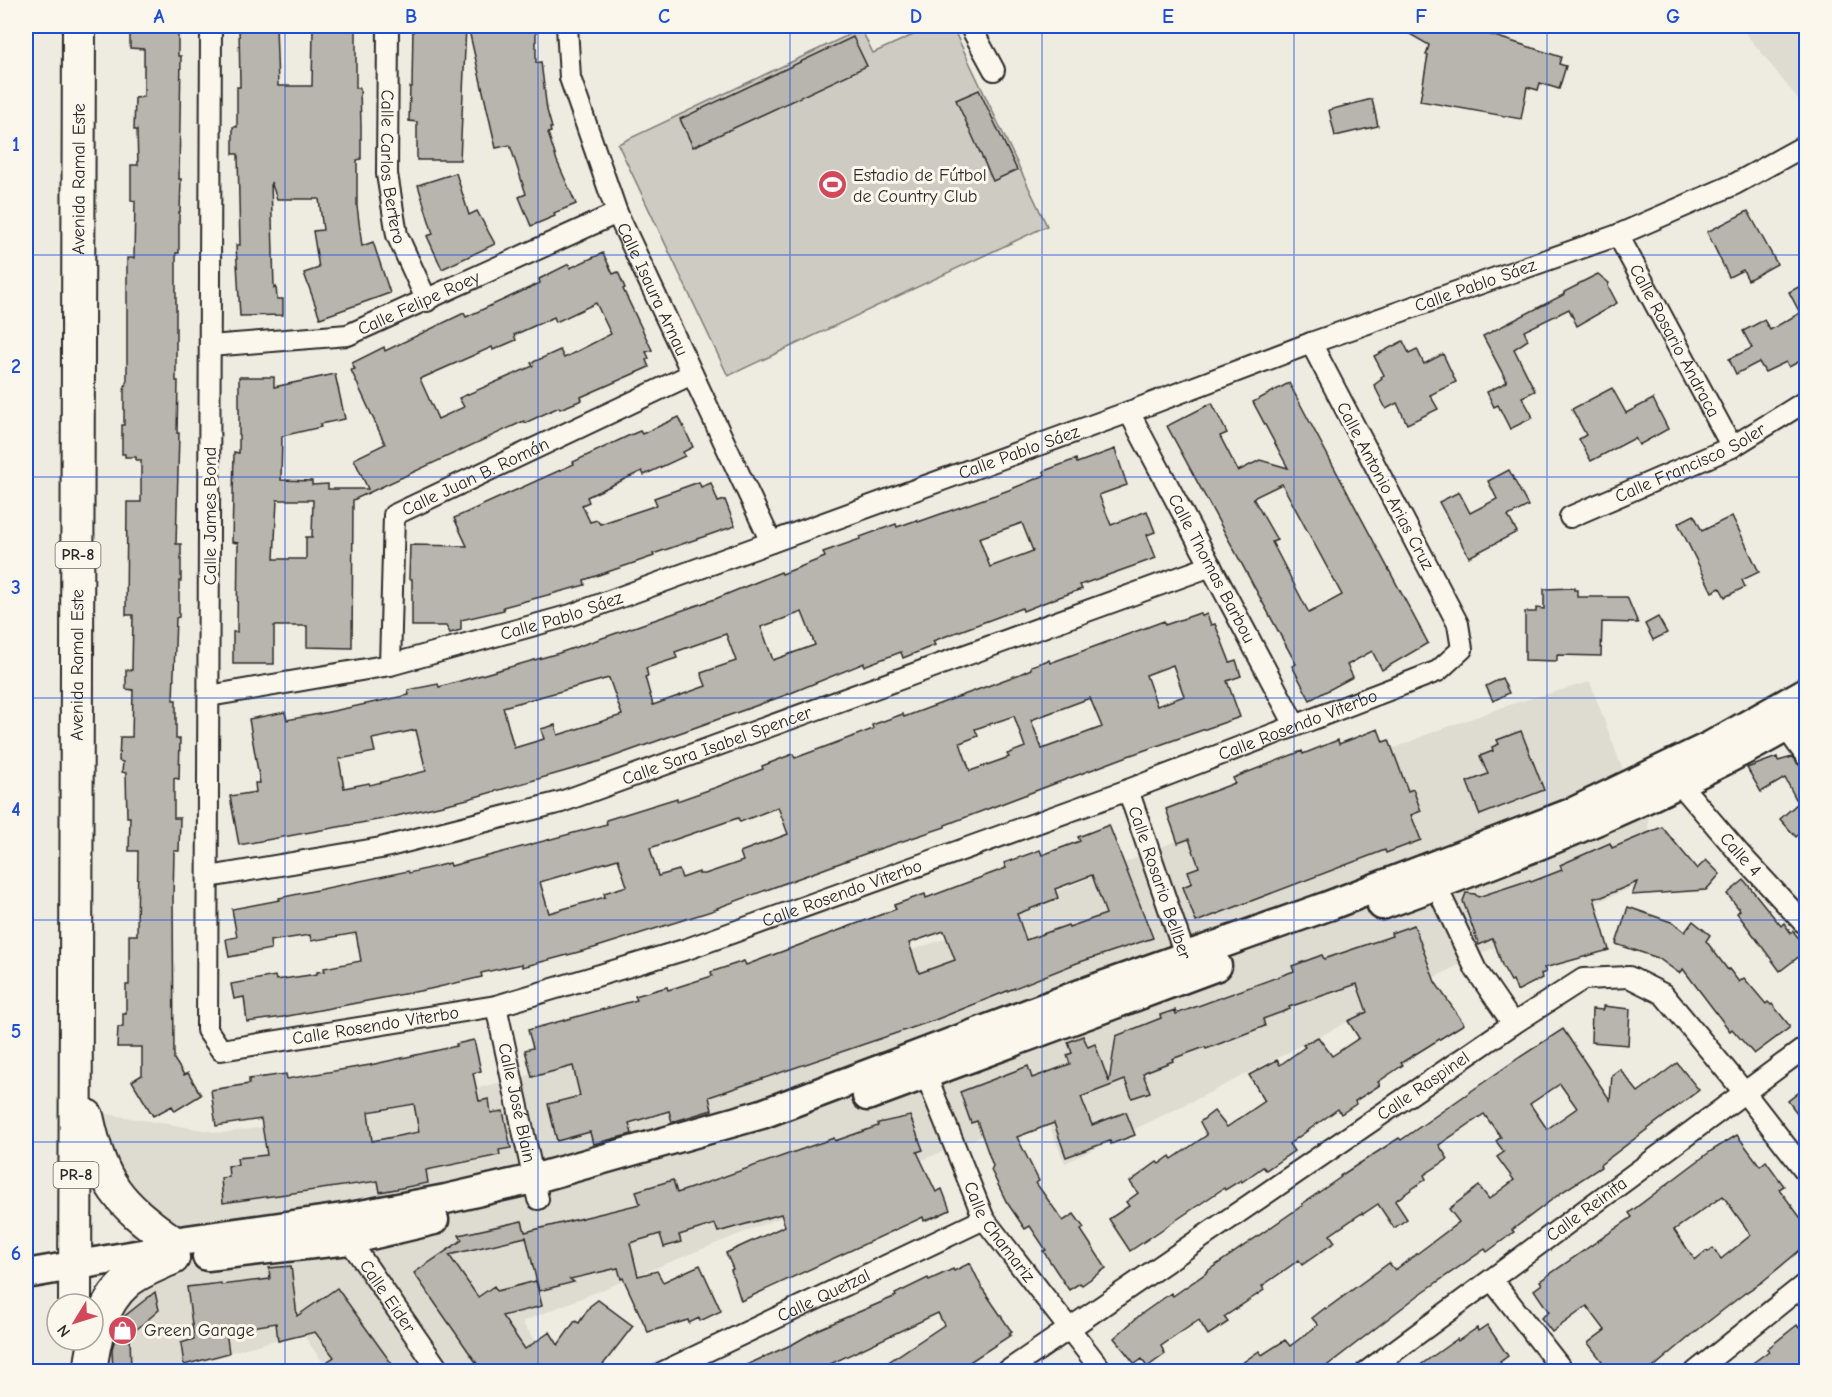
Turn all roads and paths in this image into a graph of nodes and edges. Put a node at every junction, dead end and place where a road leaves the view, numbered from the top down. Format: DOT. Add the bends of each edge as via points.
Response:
graph roads {
  1 [pos="79,26"];
  2 [pos="212,26"];
  3 [pos="388,26"];
  4 [pos="567,26"];
  5 [pos="970,26"];
  6 [pos="994,70"];
  7 [pos="1806,145"];
  8 [pos="617,213"];
  9 [pos="1618,235"];
  10 [pos="427,301"];
  11 [pos="1311,343"];
  12 [pos="210,346"];
  13 [pos="692,374"];
  14 [pos="1806,401"];
  15 [pos="1129,412"];
  16 [pos="1732,447"];
  17 [pos="1570,517"];
  18 [pos="771,542"];
  19 [pos="1211,566"];
  20 [pos="1458,628"];
  21 [pos="390,665"];
  22 [pos="1806,692"];
  23 [pos="209,696"];
  24 [pos="1796,722"];
  25 [pos="1295,726"];
  26 [pos="1806,756"];
  27 [pos="1680,784"];
  28 [pos="1128,790"];
  29 [pos="1431,876"];
  30 [pos="209,877"];
  31 [pos="1803,922"];
  32 [pos="1188,966"];
  33 [pos="207,1006"];
  34 [pos="496,1006"];
  35 [pos="1513,1024"];
  36 [pos="1806,1047"];
  37 [pos="926,1075"];
  38 [pos="76,1085"];
  39 [pos="1745,1093"];
  40 [pos="1806,1172"];
  41 [pos="536,1189"];
  42 [pos="984,1219"];
  43 [pos="345,1229"];
  44 [pos="168,1250"];
  45 [pos="75,1265"];
  46 [pos="26,1274"];
  47 [pos="1492,1280"];
  48 [pos="1806,1283"];
  49 [pos="75,1292"];
  50 [pos="1069,1329"];
  51 [pos="74,1352"];
  52 [pos="74,1371"];
  53 [pos="90,1371"];
  54 [pos="440,1371"];
  55 [pos="663,1371"];
  56 [pos="1006,1371"];
  57 [pos="1103,1371"];
  58 [pos="1366,1371"];
  59 [pos="1564,1371"];
  60 [pos="1695,1371"];
  1 -- 38 [label="main road, Avenida Ramal Este / PR-8"];
  2 -- 12 [label="street, Calle James Bond"];
  3 -- 10 [label="street, Calle Carlos Bertero" via="387,174 397,235"];
  4 -- 8 [label="street, Calle Isaura Arnau" via="570,78"];
  5 -- 6 [label="street"];
  7 -- 9 [label="street, Calle Pablo Sáez" via="1735,184"];
  8 -- 10 [label="street, Calle Felipe Roey"];
  8 -- 13 [label="street, Calle Isaura Arnau"];
  9 -- 11 [label="street, Calle Pablo Sáez"];
  9 -- 16 [label="street, Calle Rosario Andraca"];
  10 -- 12 [label="street, Calle Felipe Roey" via="348,335"];
  11 -- 15 [label="street, Calle Pablo Sáez"];
  11 -- 20 [label="street, Calle Antonio Arias Cruz"];
  12 -- 23 [label="street, Calle James Bond"];
  13 -- 18 [label="street, Calle Isaura Arnau"];
  13 -- 21 [label="street, Calle Juan B. Román" via="394,515"];
  14 -- 16 [label="street, Calle Francisco Soler"];
  15 -- 18 [label="street, Calle Pablo Sáez"];
  15 -- 19 [label="street, Calle Thomas Barbou"];
  16 -- 17 [label="street, Calle Francisco Soler"];
  18 -- 21 [label="street, Calle Pablo Sáez" via="571,615"];
  19 -- 25 [label="street, Calle Thomas Barbou"];
  19 -- 30 [label="street, Calle Sara Isabel Spencer" via="561,802 381,848"];
  20 -- 25 [label="street, Calle Rosendo Viterbo" via="1462,649 1438,672"];
  21 -- 23 [label="street, Calle Pablo Sáez"];
  22 -- 29 [label="street" via="1712,745"];
  23 -- 30 [label="street, Calle James Bond"];
  24 -- 26 [label="street"];
  24 -- 27 [label="street"];
  25 -- 28 [label="street, Calle Rosendo Viterbo"];
  27 -- 29 [label="street" via="1502,861"];
  27 -- 31 [label="street, Calle 4" via="1738,854"];
  28 -- 32 [label="street, Calle Rosario Bellber"];
  28 -- 34 [label="street, Calle Rosendo Viterbo" via="687,949"];
  29 -- 32 [label="street"];
  29 -- 35 [label="street" via="1476,970"];
  30 -- 33 [label="street, Calle James Bond"];
  32 -- 37 [label="street"];
  32 -- 41 [label="street"];
  33 -- 34 [label="street, Calle Rosendo Viterbo" via="207,1030 221,1050"];
  34 -- 41 [label="street, Calle José Blain"];
  35 -- 39 [label="street, Calle Raspinel" via="1583,979 1629,977 1663,994"];
  35 -- 50 [label="street, Calle Raspinel"];
  36 -- 39 [label="street, Calle Reinita"];
  37 -- 41 [label="street" via="732,1144"];
  37 -- 42 [label="street, Calle Chamariz"];
  38 -- 44 [label="main road" via="94,1148 111,1187"];
  38 -- 45 [label="main road, Avenida Ramal Este / PR-8"];
  39 -- 40 [label="street, Calle Raspinel"];
  39 -- 47 [label="street, Calle Reinita"];
  41 -- 43 [label="street"];
  42 -- 50 [label="street, Calle Chamariz"];
  42 -- 55 [label="street, Calle Quetzal"];
  43 -- 44 [label="street"];
  43 -- 54 [label="street, Calle Eider"];
  44 -- 45 [label="street"];
  44 -- 53 [label="main road" via="118,1292 102,1318"];
  45 -- 46 [label="street"];
  45 -- 49 [label="main road, Avenida Ramal Este / PR-8"];
  47 -- 58 [label="street, Calle Reinita"];
  47 -- 59 [label="street"];
  48 -- 60 [label="street"];
  50 -- 56 [label="street, Calle Raspinel"];
  50 -- 57 [label="street, Calle Chamariz"];
  51 -- 52 [label="main road"];
}
